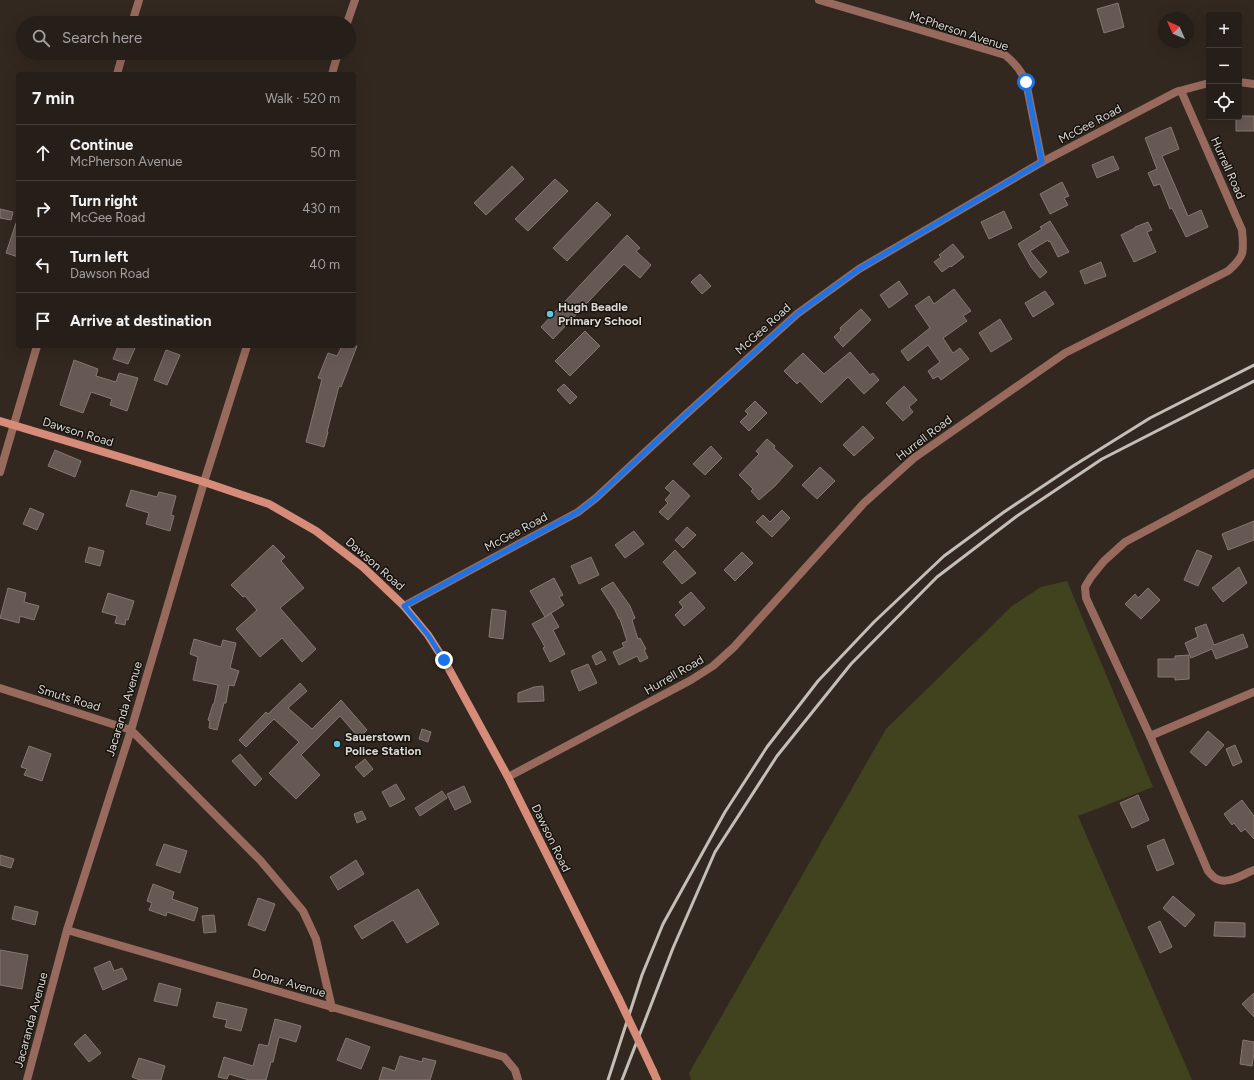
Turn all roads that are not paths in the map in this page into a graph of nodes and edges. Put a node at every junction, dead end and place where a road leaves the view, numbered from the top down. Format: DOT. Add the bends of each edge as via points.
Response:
graph roads {
  1 [pos="139,0"];
  2 [pos="819,0"];
  3 [pos="352,1"];
  4 [pos="134,16"];
  5 [pos="349,16"];
  6 [pos="121,60"];
  7 [pos="336,60"];
  8 [pos="118,72"];
  9 [pos="333,72"];
  10 [pos="1242,82"];
  11 [pos="1206,84"];
  12 [pos="1254,84"];
  13 [pos="1180,92"];
  14 [pos="1042,162"];
  15 [pos="36,348"];
  16 [pos="246,348"];
  17 [pos="0,421"];
  18 [pos="14,425"];
  19 [pos="0,472"];
  20 [pos="1254,473"];
  21 [pos="204,482"];
  22 [pos="404,606"];
  23 [pos="0,688"];
  24 [pos="1254,692"];
  25 [pos="131,730"];
  26 [pos="1150,736"];
  27 [pos="508,777"];
  28 [pos="1254,870"];
  29 [pos="67,930"];
  30 [pos="332,1008"];
  31 [pos="27,1080"];
  32 [pos="518,1080"];
  33 [pos="657,1080"];
  1 -- 4 [label="street"];
  2 -- 14 [label="street, McPherson Avenue" via="1005,55 1014,62 1026,82"];
  3 -- 5 [label="street"];
  6 -- 8 [label="street"];
  7 -- 9 [label="street"];
  10 -- 12 [label="street"];
  11 -- 13 [label="street, McGee Road"];
  13 -- 14 [label="street, McGee Road"];
  13 -- 27 [label="street, Hurrell Road" via="1242,230 1244,248 1240,260 1228,271 1066,353 914,458 864,503 714,666"];
  14 -- 22 [label="street, McGee Road" via="859,269 797,314 578,512"];
  15 -- 18 [label="street"];
  16 -- 21 [label="street, Jacaranda Avenue"];
  17 -- 18 [label="street, Dawson Road"];
  18 -- 19 [label="street"];
  18 -- 21 [label="street, Dawson Road"];
  20 -- 26 [label="street" via="1125,542 1104,561 1085,586 1086,598"];
  21 -- 22 [label="street, Dawson Road" via="269,504 316,531 363,567"];
  21 -- 25 [label="street, Jacaranda Avenue"];
  22 -- 27 [label="street, Dawson Road" via="428,635 444,660"];
  23 -- 25 [label="street, Smuts Road"];
  24 -- 26 [label="street"];
  25 -- 29 [label="street, Jacaranda Avenue"];
  25 -- 30 [label="street" via="260,860 302,911 316,939"];
  26 -- 28 [label="street" via="1208,871 1214,878 1229,880"];
  27 -- 33 [label="street, Dawson Road, bridge"];
  29 -- 30 [label="street, Donar Avenue"];
  29 -- 31 [label="street, Jacaranda Avenue"];
  30 -- 32 [label="street, Donar Avenue" via="504,1057 515,1070"];
}
